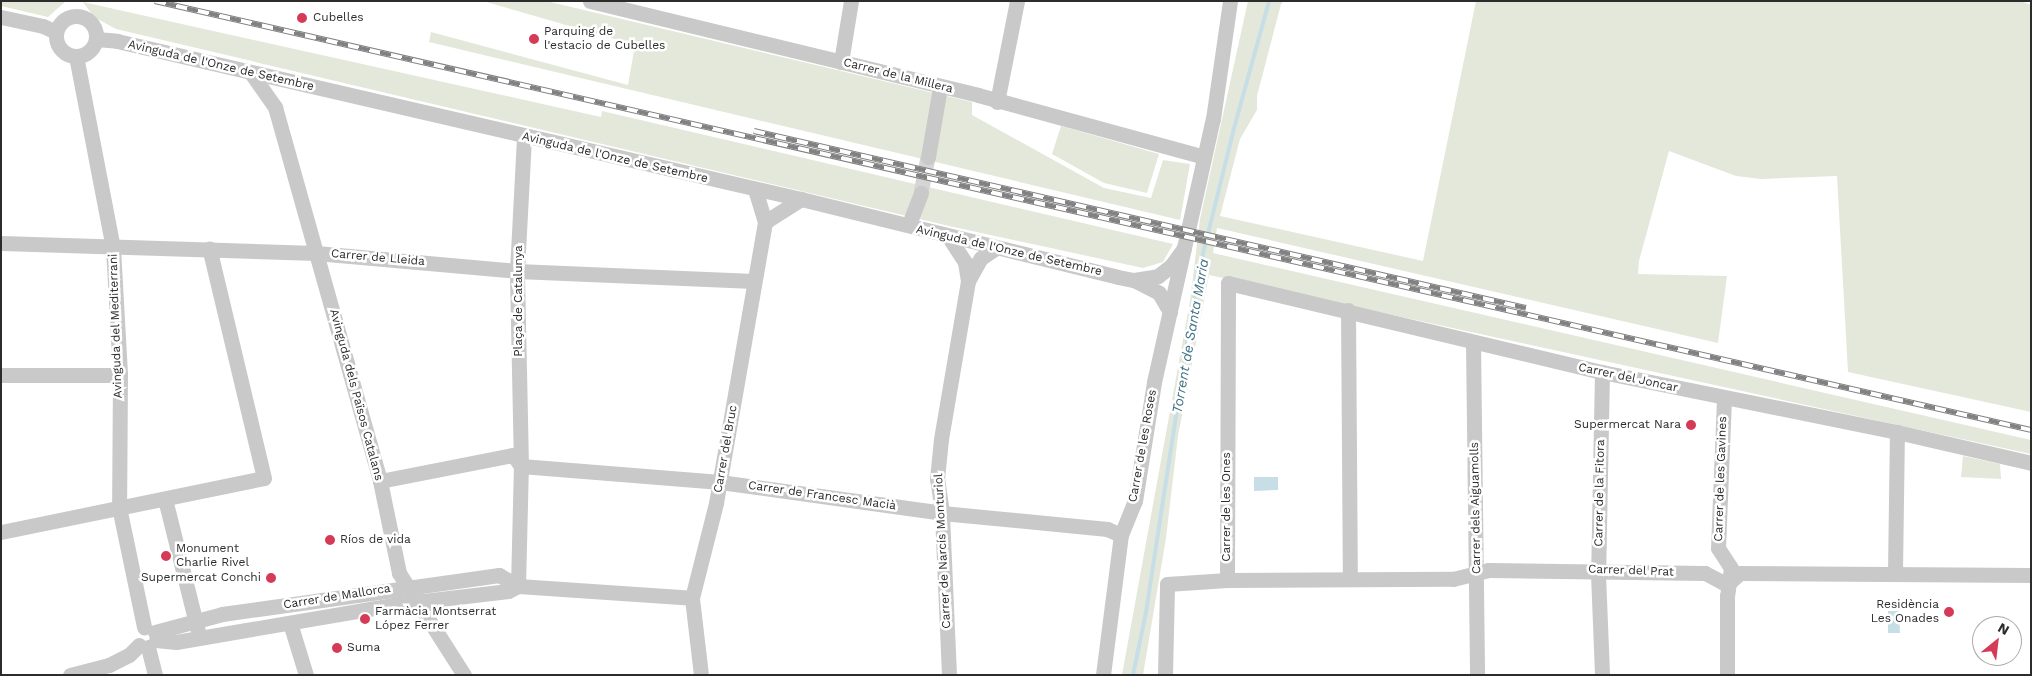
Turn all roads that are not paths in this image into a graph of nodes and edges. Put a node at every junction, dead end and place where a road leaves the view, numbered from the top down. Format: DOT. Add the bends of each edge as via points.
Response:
graph roads {
  1 [pos="590,1"];
  2 [pos="851,1"];
  3 [pos="1017,1"];
  4 [pos="1230,1"];
  5 [pos="612,4"];
  6 [pos="74,8"];
  7 [pos="1,17"];
  8 [pos="56,32"];
  9 [pos="96,39"];
  10 [pos="76,56"];
  11 [pos="841,62"];
  12 [pos="251,73"];
  13 [pos="288,83"];
  14 [pos="939,93"];
  15 [pos="274,102"];
  16 [pos="998,102"];
  17 [pos="524,137"];
  18 [pos="928,157"];
  19 [pos="1204,157"];
  20 [pos="755,190"];
  21 [pos="921,193"];
  22 [pos="801,199"];
  23 [pos="911,219"];
  24 [pos="765,222"];
  25 [pos="948,236"];
  26 [pos="2,240"];
  27 [pos="113,248"];
  28 [pos="209,248"];
  29 [pos="996,248"];
  30 [pos="1184,248"];
  31 [pos="316,253"];
  32 [pos="517,271"];
  33 [pos="754,280"];
  34 [pos="1134,280"];
  35 [pos="968,281"];
  36 [pos="1228,283"];
  37 [pos="1348,310"];
  38 [pos="1170,312"];
  39 [pos="1473,342"];
  40 [pos="1602,372"];
  41 [pos="1,374"];
  42 [pos="120,375"];
  43 [pos="1724,399"];
  44 [pos="1897,432"];
  45 [pos="2031,463"];
  46 [pos="521,466"];
  47 [pos="380,482"];
  48 [pos="720,482"];
  49 [pos="165,499"];
  50 [pos="119,507"];
  51 [pos="942,513"];
  52 [pos="1,532"];
  53 [pos="1121,535"];
  54 [pos="1478,570"];
  55 [pos="1599,572"];
  56 [pos="1895,572"];
  57 [pos="2031,575"];
  58 [pos="1350,578"];
  59 [pos="1227,580"];
  60 [pos="1730,582"];
  61 [pos="407,586"];
  62 [pos="518,586"];
  63 [pos="692,598"];
  64 [pos="417,602"];
  65 [pos="196,622"];
  66 [pos="290,623"];
  67 [pos="200,637"];
  68 [pos="148,638"];
  69 [pos="70,675"];
  70 [pos="154,675"];
  71 [pos="306,675"];
  72 [pos="464,675"];
  73 [pos="701,675"];
  74 [pos="949,675"];
  75 [pos="1103,675"];
  76 [pos="1165,675"];
  77 [pos="1477,675"];
  78 [pos="1602,675"];
  79 [pos="1727,675"];
  1 -- 5 [label="street, Carrer de la Millera"];
  2 -- 11 [label="street"];
  3 -- 16 [label="street"];
  4 -- 19 [label="street, Carrer de les Roses"];
  5 -- 11 [label="street, Carrer de la Millera"];
  6 -- 8 [label="street"];
  6 -- 9 [label="street" via="93,25"];
  7 -- 8 [label="street"];
  8 -- 10 [label="street" via="60,49"];
  9 -- 10 [label="street" via="89,52"];
  9 -- 12 [label="street, Avinguda de l'Onze de Setembre" via="117,41"];
  10 -- 27 [label="street, Avinguda del Mediterrani"];
  11 -- 16 [label="street, Carrer de la Millera"];
  12 -- 13 [label="street, Avinguda de l'Onze de Setembre"];
  12 -- 15 [label="street, Avinguda dels Països Catalans"];
  13 -- 15 [label="street"];
  13 -- 17 [label="street, Avinguda de l'Onze de Setembre"];
  14 -- 18 [label="street"];
  15 -- 31 [label="street, Avinguda dels Països Catalans"];
  16 -- 19 [label="street, Carrer de la Millera"];
  17 -- 20 [label="street, Avinguda de l'Onze de Setembre"];
  17 -- 32 [label="street, Plaça de Catalunya"];
  19 -- 30 [label="street, Carrer de les Roses"];
  20 -- 22 [label="street, Avinguda de l'Onze de Setembre"];
  20 -- 24 [label="street, Carrer del Bruc"];
  21 -- 23 [label="street"];
  22 -- 24 [label="street"];
  22 -- 25 [label="street, Avinguda de l'Onze de Setembre"];
  24 -- 33 [label="street, Carrer del Bruc"];
  25 -- 29 [label="street, Avinguda de l'Onze de Setembre"];
  25 -- 35 [label="street, Carrer de Narcís Monturiol" via="965,262"];
  26 -- 27 [label="street, Carrer de Lleida"];
  27 -- 28 [label="street, Carrer de Lleida"];
  27 -- 42 [label="street, Avinguda del Mediterrani"];
  28 -- 31 [label="street, Carrer de Lleida"];
  28 -- 49 [label="street" via="264,478"];
  29 -- 34 [label="street, Avinguda de l'Onze de Setembre"];
  29 -- 35 [label="street, Carrer de Narcís Monturiol" via="981,258"];
  30 -- 34 [label="street, Avinguda de l'Onze de Setembre" via="1171,266 1158,276"];
  30 -- 38 [label="street, Carrer de les Roses"];
  31 -- 32 [label="street, Carrer de Lleida"];
  31 -- 47 [label="street, Avinguda dels Països Catalans"];
  32 -- 33 [label="street, Carrer de Lleida"];
  32 -- 46 [label="street, Plaça de Catalunya"];
  33 -- 48 [label="street, Carrer del Bruc"];
  34 -- 38 [label="street, Avinguda de l'Onze de Setembre" via="1159,293"];
  35 -- 51 [label="street, Carrer de Narcís Monturiol" via="941,439 937,479"];
  36 -- 37 [label="street, Carrer del Joncar"];
  36 -- 59 [label="street, Carrer de les Ones"];
  37 -- 39 [label="street, Carrer del Joncar"];
  37 -- 58 [label="street"];
  38 -- 53 [label="street, Carrer de les Roses" via="1154,382 1135,501"];
  39 -- 40 [label="street, Carrer del Joncar"];
  39 -- 54 [label="street, Carrer dels Aiguamolls"];
  40 -- 43 [label="street, Carrer del Joncar"];
  40 -- 55 [label="street, Carrer de la Fitora"];
  41 -- 42 [label="street"];
  42 -- 50 [label="street, Avinguda del Mediterrani"];
  43 -- 44 [label="street, Carrer del Joncar"];
  43 -- 60 [label="street, Carrer de les Gavines" via="1718,548 1731,568"];
  44 -- 45 [label="street, Carrer del Joncar"];
  44 -- 56 [label="street"];
  46 -- 47 [label="street" via="513,455"];
  46 -- 48 [label="street, Carrer de Francesc Macià"];
  46 -- 62 [label="street, Plaça de Catalunya"];
  47 -- 61 [label="street, Avinguda dels Països Catalans" via="399,573"];
  48 -- 51 [label="street, Carrer de Francesc Macià"];
  48 -- 63 [label="street, Carrer del Bruc"];
  49 -- 50 [label="street"];
  49 -- 65 [label="street"];
  50 -- 52 [label="street"];
  50 -- 68 [label="street, Avinguda del Mediterrani"];
  51 -- 53 [label="street, Carrer de Francesc Macià" via="1107,529"];
  51 -- 74 [label="street, Carrer de Narcís Monturiol"];
  53 -- 75 [label="street, Carrer de les Roses"];
  54 -- 55 [label="street, Carrer del Prat"];
  54 -- 58 [label="street, Carrer del Prat" via="1453,579"];
  54 -- 77 [label="street, Carrer dels Aiguamolls"];
  55 -- 60 [label="street, Carrer del Prat" via="1705,573 1722,582"];
  55 -- 78 [label="street, Carrer de la Fitora"];
  56 -- 57 [label="street"];
  56 -- 60 [label="street" via="1740,573"];
  58 -- 59 [label="street, Carrer del Prat"];
  59 -- 76 [label="street, Carrer de les Ones" via="1167,584"];
  60 -- 79 [label="street, Carrer de les Gavines" via="1727,596"];
  61 -- 62 [label="street, Carrer de Mallorca" via="499,576"];
  61 -- 64 [label="street, Avinguda dels Països Catalans"];
  61 -- 65 [label="street, Carrer de Mallorca" via="222,614"];
  62 -- 63 [label="street, Carrer de Mallorca"];
  62 -- 64 [label="street, Carrer de Mallorca" via="508,591"];
  63 -- 73 [label="street, Carrer del Bruc"];
  64 -- 66 [label="street, Carrer de Mallorca"];
  64 -- 72 [label="street, Avinguda dels Països Catalans"];
  65 -- 67 [label="street"];
  65 -- 68 [label="street, Carrer de Mallorca"];
  66 -- 67 [label="street, Carrer de Mallorca"];
  66 -- 71 [label="street"];
  67 -- 68 [label="street, Carrer de Mallorca" via="176,642"];
  68 -- 69 [label="street" via="129,655 109,665"];
  68 -- 70 [label="street, Avinguda del Mediterrani"];
}
